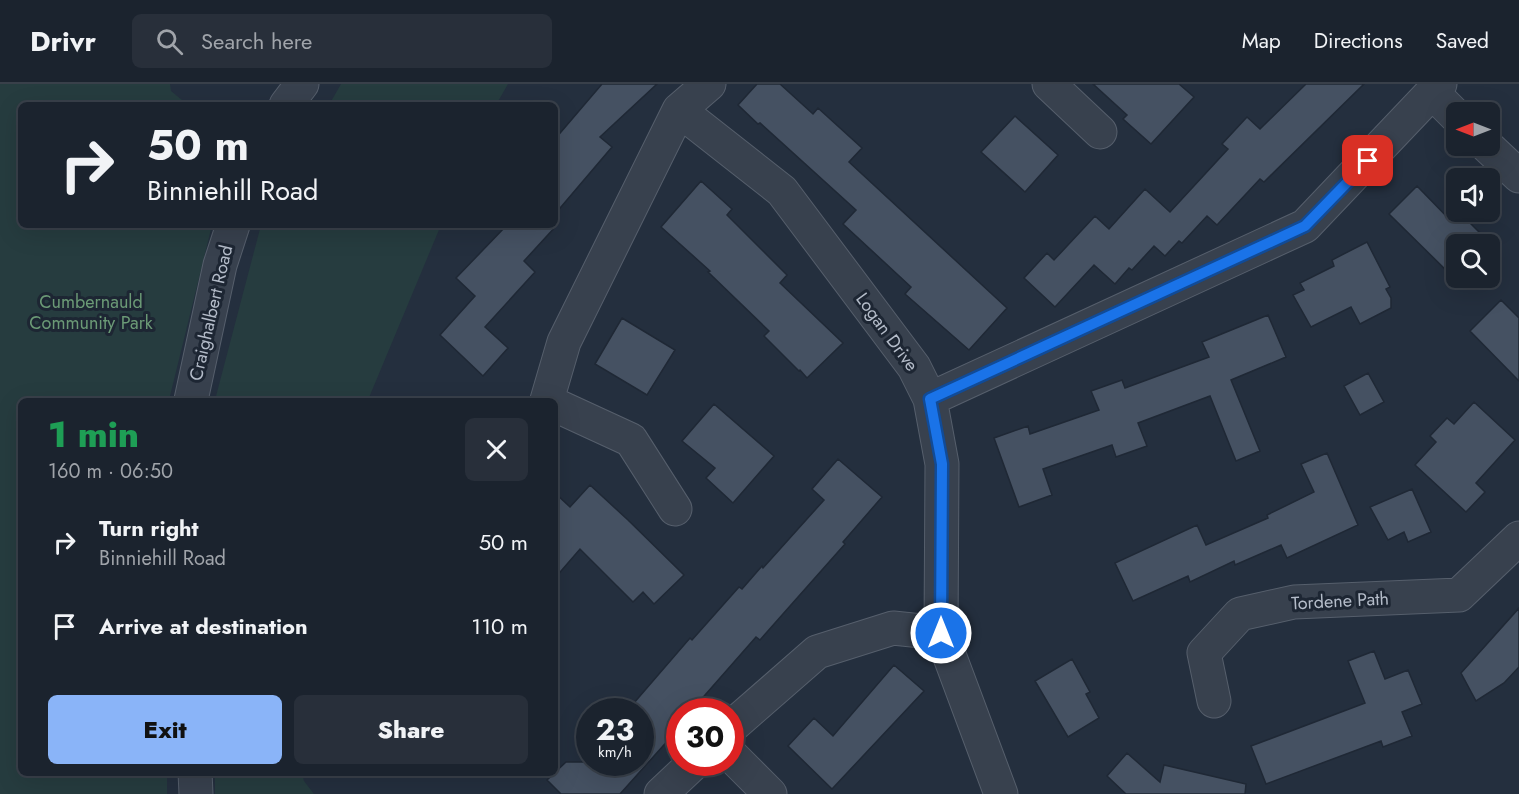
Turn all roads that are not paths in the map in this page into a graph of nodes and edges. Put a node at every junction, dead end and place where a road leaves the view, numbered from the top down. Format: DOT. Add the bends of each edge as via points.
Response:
graph roads {
  1 [pos="302,84"];
  2 [pos="709,84"];
  3 [pos="1050,84"];
  4 [pos="1436,88"];
  5 [pos="288,102"];
  6 [pos="1446,102"];
  7 [pos="679,110"];
  8 [pos="1100,132"];
  9 [pos="1498,156"];
  10 [pos="1519,176"];
  11 [pos="232,228"];
  12 [pos="191,398"];
  13 [pos="548,398"];
  14 [pos="930,399"];
  15 [pos="558,406"];
  16 [pos="675,509"];
  17 [pos="1519,538"];
  18 [pos="941,633"];
  19 [pos="1214,701"];
  20 [pos="744,716"];
  21 [pos="744,768"];
  22 [pos="195,776"];
  23 [pos="680,776"];
  24 [pos="195,794"];
  25 [pos="661,794"];
  26 [pos="771,794"];
  27 [pos="1000,794"];
  1 -- 5 [label="street"];
  2 -- 7 [label="street"];
  3 -- 8 [label="street"];
  4 -- 6 [label="street"];
  4 -- 14 [label="street" via="1305,226"];
  7 -- 13 [label="street" via="564,342"];
  7 -- 14 [label="street, Logan Drive" via="782,191 914,367"];
  9 -- 10 [label="street"];
  11 -- 12 [label="street, Craighalbert Road" via="220,265"];
  14 -- 18 [label="street, Logan Drive" via="942,464"];
  15 -- 16 [label="street" via="631,440"];
  17 -- 19 [label="street, Tordene Path" via="1459,595 1294,602 1240,614 1204,653"];
  18 -- 20 [label="street" via="893,627 817,652"];
  18 -- 27 [label="street, Logan Drive"];
  21 -- 26 [label="street"];
  22 -- 24 [label="street"];
  23 -- 25 [label="street"];
}
